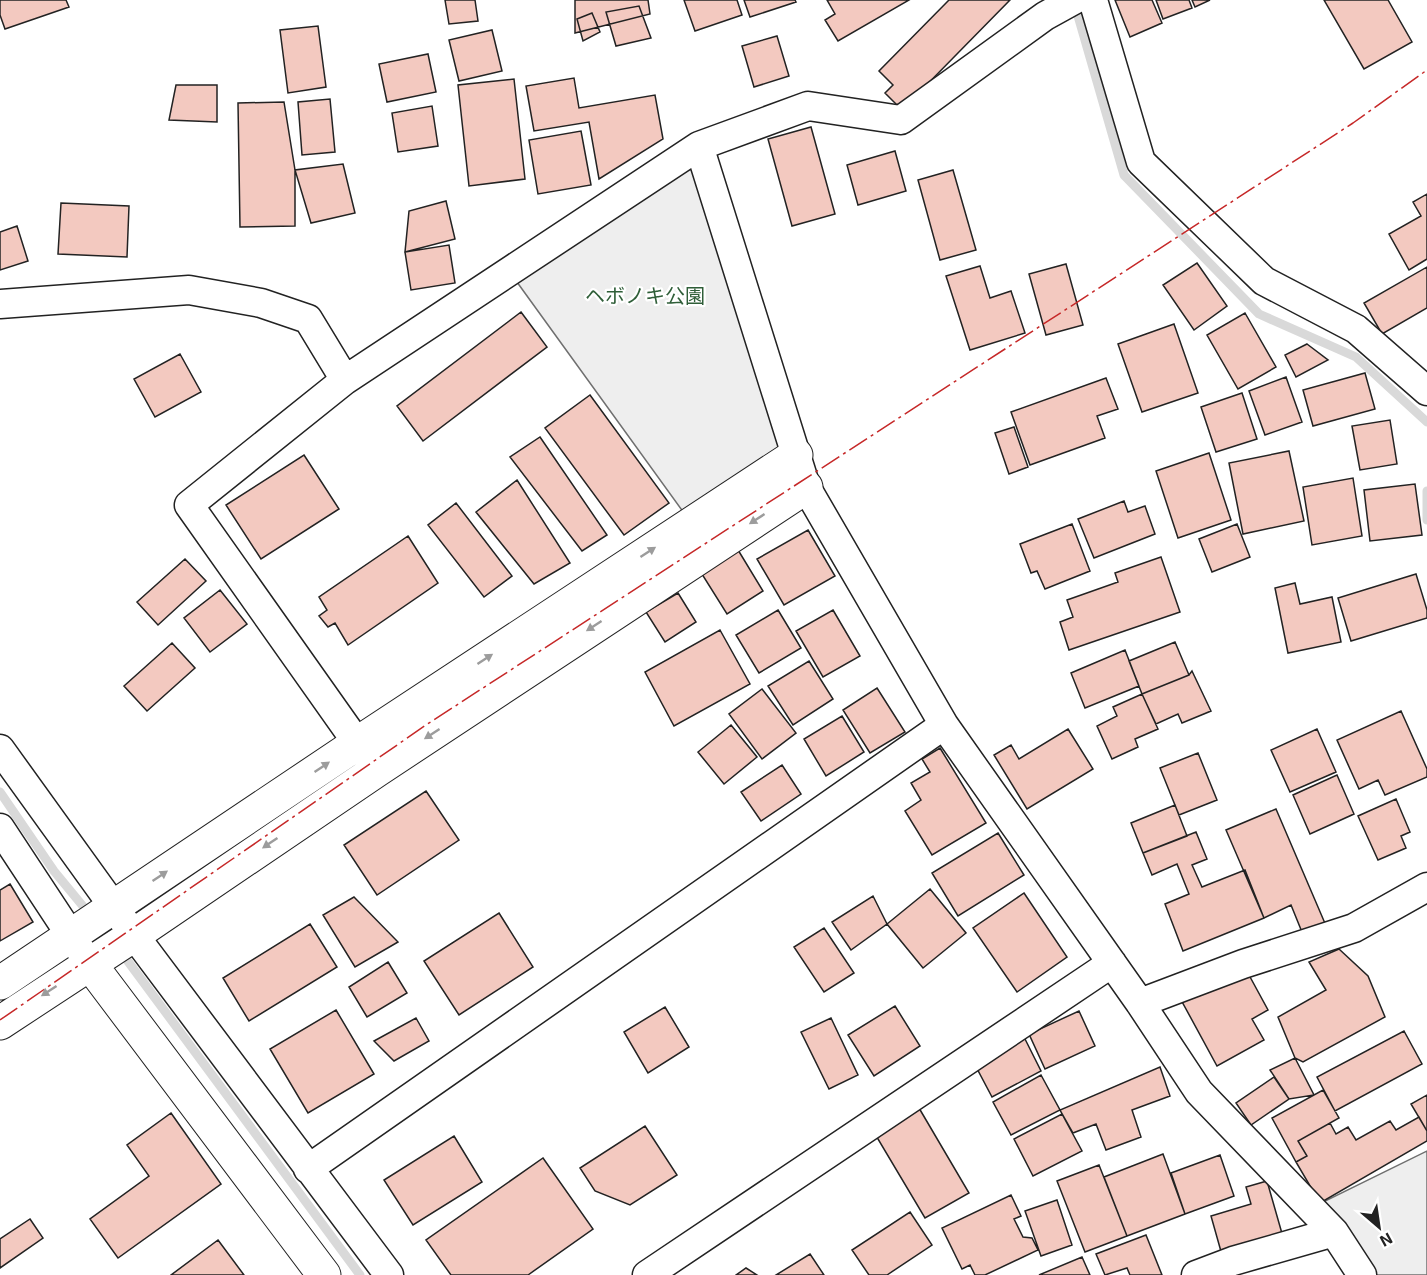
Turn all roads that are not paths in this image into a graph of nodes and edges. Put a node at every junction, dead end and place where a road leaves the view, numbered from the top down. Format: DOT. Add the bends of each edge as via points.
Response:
graph roads {
  1 [pos="1074,0"];
  2 [pos="1093,0"];
  3 [pos="699,146"];
  4 [pos="0,304"];
  5 [pos="345,380"];
  6 [pos="1427,391"];
  7 [pos="796,455"];
  8 [pos="806,487"];
  9 [pos="944,725"];
  10 [pos="358,743"];
  11 [pos="0,749"];
  12 [pos="377,770"];
  13 [pos="0,828"];
  14 [pos="1427,887"];
  15 [pos="113,908"];
  16 [pos="74,934"];
  17 [pos="133,936"];
  18 [pos="94,961"];
  19 [pos="1112,963"];
  20 [pos="0,983"];
  21 [pos="1140,1003"];
  22 [pos="0,1023"];
  23 [pos="308,1169"];
  24 [pos="1334,1232"];
  25 [pos="324,1275"];
  26 [pos="389,1275"];
  27 [pos="647,1275"];
  28 [pos="1196,1275"];
  29 [pos="1362,1275"];
  1 -- 3 [label="street" via="1045,16 901,120 808,106"];
  2 -- 6 [label="street" via="1141,162 1264,281 1356,329"];
  3 -- 5 [label="street"];
  3 -- 7 [label="street"];
  4 -- 5 [label="street" via="189,290 261,303 308,320"];
  5 -- 10 [label="street" via="189,505"];
  7 -- 8 [label="street"];
  10 -- 7 [label="street, one-way"];
  8 -- 9 [label="street"];
  8 -- 12 [label="street, one-way"];
  9 -- 19 [label="street"];
  9 -- 23 [label="street"];
  10 -- 12 [label="street"];
  15 -- 10 [label="street, one-way"];
  11 -- 15 [label="street"];
  12 -- 17 [label="street, one-way"];
  13 -- 16 [label="street"];
  14 -- 21 [label="street" via="1354,928"];
  15 -- 16 [label="street"];
  15 -- 17 [label="street"];
  16 -- 18 [label="street"];
  16 -- 20 [label="street"];
  17 -- 18 [label="street"];
  17 -- 23 [label="street"];
  18 -- 22 [label="street, one-way"];
  18 -- 25 [label="street"];
  19 -- 21 [label="street"];
  19 -- 27 [label="street"];
  21 -- 24 [label="street" via="1199,1092"];
  23 -- 26 [label="street"];
  24 -- 28 [label="street"];
  24 -- 29 [label="street"];
}
